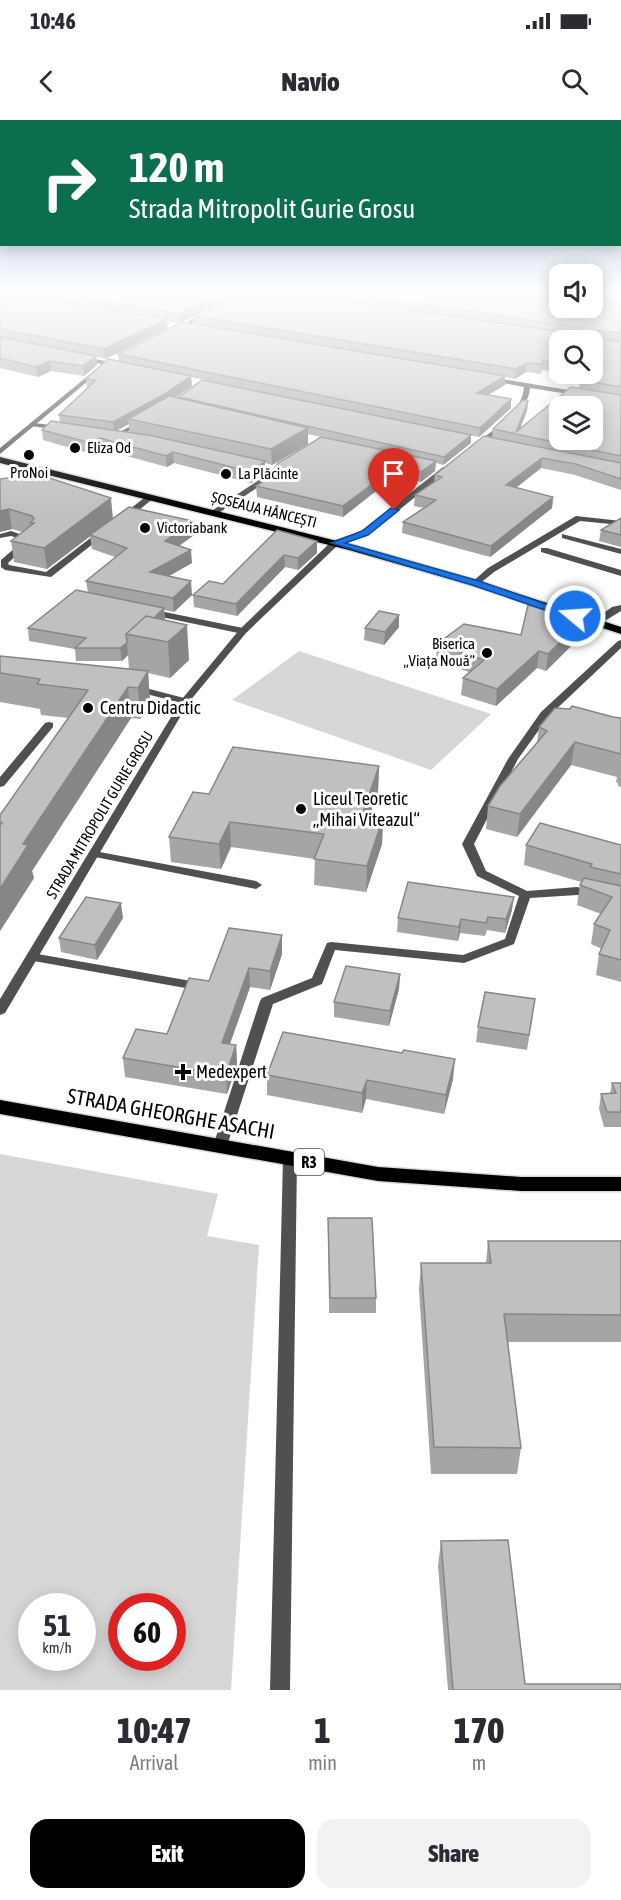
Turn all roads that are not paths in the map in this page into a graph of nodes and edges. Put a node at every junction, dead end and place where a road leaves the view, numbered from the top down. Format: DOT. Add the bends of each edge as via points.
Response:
graph roads {
  1 [pos="105,364"];
  2 [pos="112,364"];
  3 [pos="128,368"];
  4 [pos="480,378"];
  5 [pos="527,386"];
  6 [pos="586,395"];
  7 [pos="151,417"];
  8 [pos="33,425"];
  9 [pos="65,429"];
  10 [pos="106,434"];
  11 [pos="116,436"];
  12 [pos="127,438"];
  13 [pos="473,438"];
  14 [pos="484,440"];
  15 [pos="495,443"];
  16 [pos="0,452"];
  17 [pos="465,454"];
  18 [pos="0,460"];
  19 [pos="456,462"];
  20 [pos="435,466"];
  21 [pos="447,469"];
  22 [pos="273,470"];
  23 [pos="152,497"];
  24 [pos="214,512"];
  25 [pos="621,523"];
  26 [pos="0,536"];
  27 [pos="565,536"];
  28 [pos="335,543"];
  29 [pos="544,550"];
  30 [pos="621,552"];
  31 [pos="621,573"];
  32 [pos="475,583"];
  33 [pos="621,608"];
  34 [pos="141,610"];
  35 [pos="595,623"];
  36 [pos="243,631"];
  37 [pos="621,631"];
  38 [pos="621,643"];
  39 [pos="121,684"];
  40 [pos="185,701"];
  41 [pos="49,724"];
  42 [pos="0,784"];
  43 [pos="94,854"];
  44 [pos="256,885"];
  45 [pos="525,895"];
  46 [pos="621,901"];
  47 [pos="32,957"];
  48 [pos="191,985"];
  49 [pos="0,1010"];
  50 [pos="0,1107"];
  51 [pos="220,1146"];
  52 [pos="290,1158"];
  53 [pos="621,1184"];
  54 [pos="280,1690"];
  1 -- 8 [label="street"];
  2 -- 3 [label="street"];
  4 -- 5 [label="street"];
  5 -- 6 [label="street"];
  5 -- 14 [label="street" via="517,411"];
  7 -- 11 [label="street"];
  8 -- 9 [label="street"];
  8 -- 16 [label="street"];
  10 -- 11 [label="street"];
  11 -- 12 [label="street"];
  13 -- 14 [label="street"];
  14 -- 15 [label="street"];
  14 -- 17 [label="street"];
  18 -- 23 [label="main road, ȘOSEAUA HÂNCEȘTI"];
  19 -- 21 [label="street, STRADA MITROPOLIT GURIE GROSU"];
  20 -- 21 [label="street"];
  21 -- 28 [label="street, STRADA MITROPOLIT GURIE GROSU" via="365,533"];
  22 -- 24 [label="street" via="266,481"];
  23 -- 24 [label="main road, ȘOSEAUA HÂNCEȘTI"];
  23 -- 26 [label="street" via="48,575 5,567 4,562 30,539 11,533"];
  24 -- 28 [label="main road, ȘOSEAUA HÂNCEȘTI"];
  25 -- 32 [label="street" via="579,518 490,570"];
  27 -- 30 [label="street"];
  28 -- 32 [label="main road, ȘOSEAUA HÂNCEȘTI"];
  28 -- 36 [label="street, STRADA MITROPOLIT GURIE GROSU"];
  29 -- 31 [label="street"];
  32 -- 35 [label="main road, ȘOSEAUA HÂNCEȘTI"];
  33 -- 35 [label="street"];
  34 -- 36 [label="street"];
  35 -- 37 [label="main road, ȘOSEAUA HÂNCEȘTI"];
  36 -- 40 [label="street, STRADA MITROPOLIT GURIE GROSU"];
  38 -- 45 [label="street" via="513,759 468,844 481,873"];
  39 -- 40 [label="street"];
  40 -- 43 [label="street, STRADA MITROPOLIT GURIE GROSU"];
  41 -- 42 [label="street"];
  43 -- 44 [label="street"];
  43 -- 47 [label="street, STRADA MITROPOLIT GURIE GROSU"];
  45 -- 46 [label="street" via="577,891"];
  45 -- 51 [label="street" via="510,941 464,959 331,946 317,981 267,1001"];
  47 -- 48 [label="street"];
  47 -- 49 [label="street, STRADA MITROPOLIT GURIE GROSU"];
  50 -- 51 [label="main road, STRADA GHEORGHE ASACHI / R3"];
  51 -- 52 [label="main road, STRADA GHEORGHE ASACHI / R3"];
  52 -- 53 [label="main road, STRADA GHEORGHE ASACHI / R3" via="378,1174 447,1181"];
  52 -- 54 [label="street"];
}
